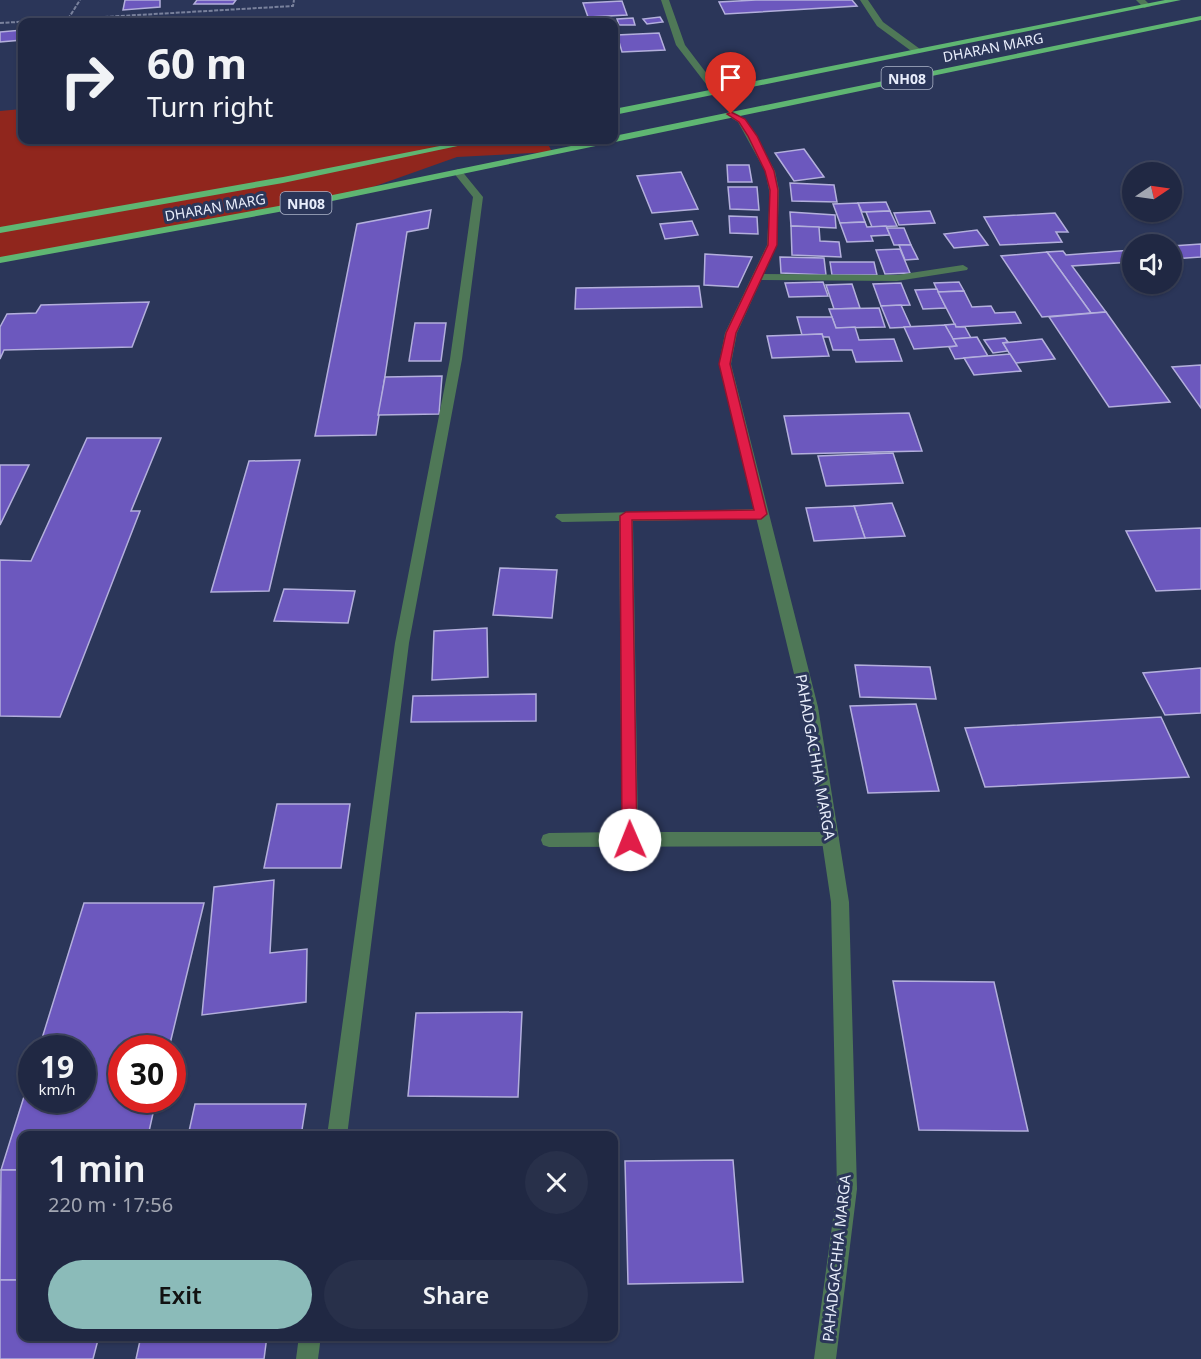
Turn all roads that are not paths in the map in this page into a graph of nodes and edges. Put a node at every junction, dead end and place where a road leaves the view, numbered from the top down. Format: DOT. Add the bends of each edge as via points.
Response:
graph roads {
  1 [pos="665,0"];
  2 [pos="864,0"];
  3 [pos="1177,0"];
  4 [pos="1144,3"];
  5 [pos="1201,18"];
  6 [pos="917,51"];
  7 [pos="716,91"];
  8 [pos="618,111"];
  9 [pos="731,114"];
  10 [pos="618,138"];
  11 [pos="461,144"];
  12 [pos="589,144"];
  13 [pos="458,172"];
  14 [pos="0,230"];
  15 [pos="0,260"];
  16 [pos="963,268"];
  17 [pos="758,277"];
  18 [pos="761,514"];
  19 [pos="626,516"];
  20 [pos="562,517"];
  21 [pos="831,839"];
  22 [pos="549,840"];
  23 [pos="630,840"];
  24 [pos="338,1131"];
  25 [pos="309,1341"];
  26 [pos="307,1359"];
  27 [pos="825,1359"];
  1 -- 7 [label="street" via="677,38 689,58 711,79"];
  2 -- 6 [label="street" via="880,24"];
  3 -- 4 [label="main road, DHARAN MARG / NH08"];
  4 -- 6 [label="main road, DHARAN MARG / NH08"];
  5 -- 9 [label="main road, DHARAN MARG / NH08"];
  6 -- 7 [label="main road, DHARAN MARG / NH08"];
  7 -- 8 [label="main road, DHARAN MARG / NH08"];
  9 -- 10 [label="main road, DHARAN MARG / NH08"];
  9 -- 17 [label="street, PAHADGACHHA MARGA" via="742,120 752,136 770,171 774,190 772,245"];
  11 -- 14 [label="main road, DHARAN MARG / NH08"];
  12 -- 13 [label="main road, DHARAN MARG / NH08"];
  13 -- 15 [label="main road, DHARAN MARG / NH08"];
  13 -- 24 [label="street" via="478,197 456,359 402,643"];
  16 -- 17 [label="street" via="897,278"];
  17 -- 18 [label="street, PAHADGACHHA MARGA" via="731,333 725,364"];
  18 -- 19 [label="street"];
  18 -- 21 [label="street, PAHADGACHHA MARGA" via="810,707"];
  19 -- 20 [label="street"];
  19 -- 23 [label="street"];
  21 -- 23 [label="street"];
  21 -- 27 [label="street, PAHADGACHHA MARGA" via="840,902 846,1189"];
  22 -- 23 [label="street"];
  25 -- 26 [label="street"];
}
